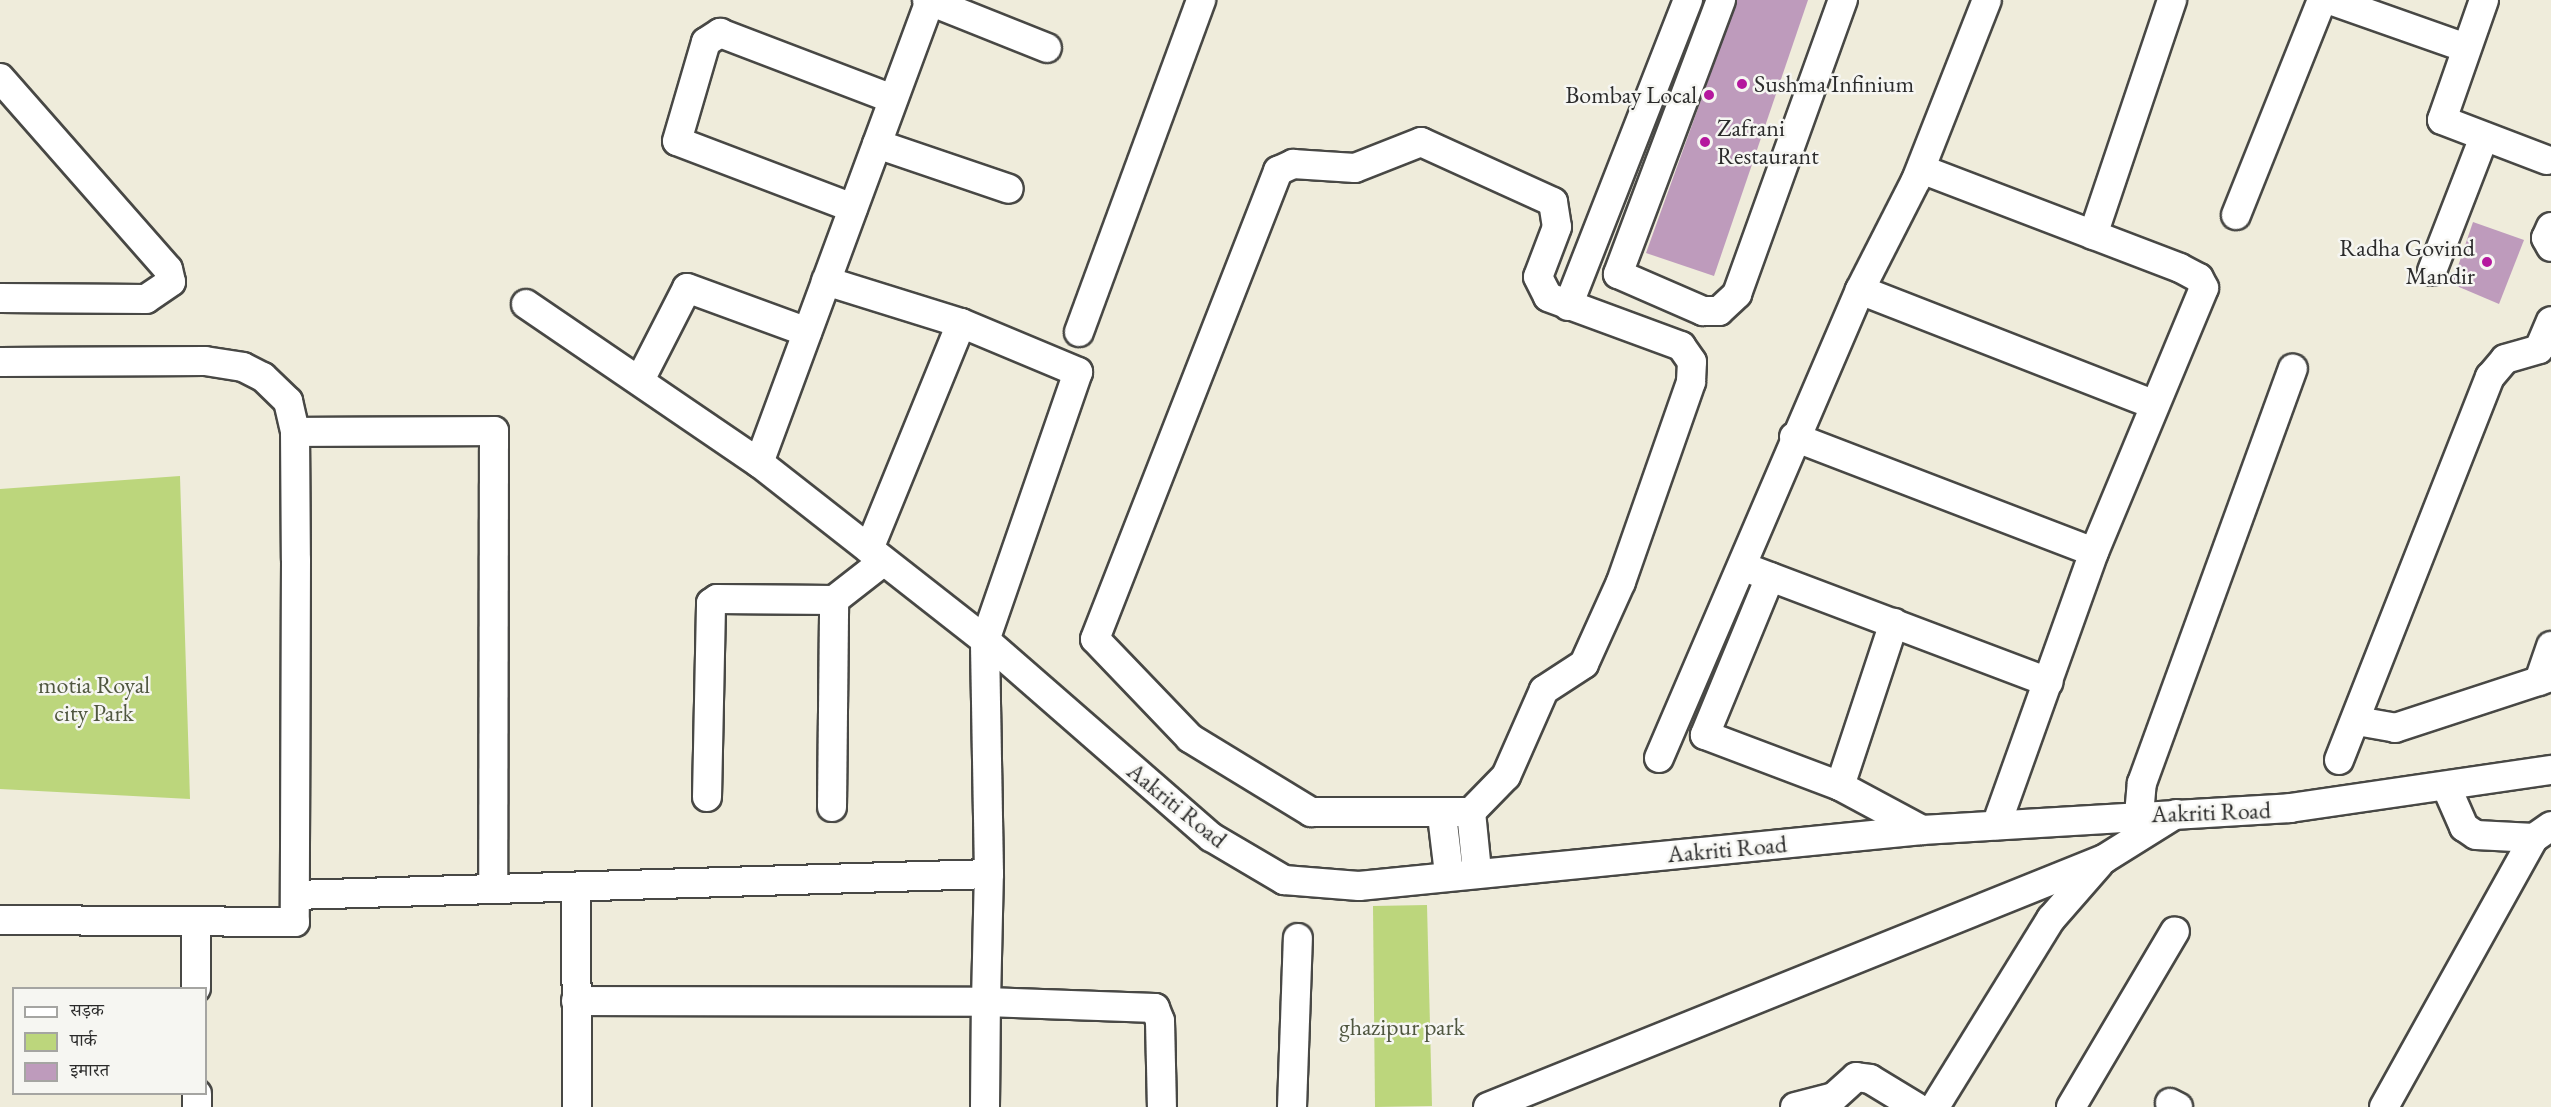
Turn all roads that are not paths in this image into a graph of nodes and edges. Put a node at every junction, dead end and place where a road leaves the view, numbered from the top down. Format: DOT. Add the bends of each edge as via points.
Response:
graph roads {
  1 [pos="928,0"];
  2 [pos="1201,0"];
  3 [pos="1688,0"];
  4 [pos="1720,0"];
  5 [pos="1843,0"];
  6 [pos="1987,0"];
  7 [pos="2172,0"];
  8 [pos="2322,0"];
  9 [pos="2330,0"];
  10 [pos="2484,0"];
  11 [pos="1047,48"];
  12 [pos="2466,48"];
  13 [pos="0,78"];
  14 [pos="893,99"];
  15 [pos="2484,136"];
  16 [pos="877,144"];
  17 [pos="2547,160"];
  18 [pos="1921,169"];
  19 [pos="1009,189"];
  20 [pos="853,208"];
  21 [pos="2236,214"];
  22 [pos="2551,226"];
  23 [pos="2093,235"];
  24 [pos="2551,248"];
  25 [pos="2432,271"];
  26 [pos="826,281"];
  27 [pos="1860,290"];
  28 [pos="0,298"];
  29 [pos="526,304"];
  30 [pos="1568,306"];
  31 [pos="2551,321"];
  32 [pos="961,323"];
  33 [pos="807,332"];
  34 [pos="1079,332"];
  35 [pos="2545,351"];
  36 [pos="0,362"];
  37 [pos="2293,369"];
  38 [pos="641,378"];
  39 [pos="2153,405"];
  40 [pos="295,432"];
  41 [pos="1794,437"];
  42 [pos="759,463"];
  43 [pos="2094,552"];
  44 [pos="876,555"];
  45 [pos="1739,565"];
  46 [pos="1770,576"];
  47 [pos="834,600"];
  48 [pos="1894,623"];
  49 [pos="985,640"];
  50 [pos="2551,646"];
  51 [pos="2545,679"];
  52 [pos="2049,682"];
  53 [pos="2357,721"];
  54 [pos="1659,758"];
  55 [pos="2339,760"];
  56 [pos="2551,770"];
  57 [pos="1840,786"];
  58 [pos="2446,786"];
  59 [pos="707,797"];
  60 [pos="832,807"];
  61 [pos="1471,812"];
  62 [pos="2178,813"];
  63 [pos="2139,814"];
  64 [pos="1443,815"];
  65 [pos="1996,825"];
  66 [pos="1922,830"];
  67 [pos="2542,832"];
  68 [pos="2104,859"];
  69 [pos="1477,872"];
  70 [pos="988,874"];
  71 [pos="1449,874"];
  72 [pos="576,887"];
  73 [pos="493,889"];
  74 [pos="295,895"];
  75 [pos="0,920"];
  76 [pos="196,924"];
  77 [pos="2175,931"];
  78 [pos="1298,938"];
  79 [pos="196,987"];
  80 [pos="576,1001"];
  81 [pos="986,1002"];
  82 [pos="1831,1102"];
  83 [pos="1926,1106"];
  84 [pos="197,1107"];
  85 [pos="209,1107"];
  86 [pos="577,1107"];
  87 [pos="985,1107"];
  88 [pos="1162,1107"];
  89 [pos="1292,1107"];
  90 [pos="1488,1107"];
  91 [pos="1795,1107"];
  92 [pos="2070,1107"];
  93 [pos="2384,1107"];
  1 -- 11 [label="street"];
  1 -- 14 [label="street"];
  2 -- 34 [label="street"];
  3 -- 30 [label="street"];
  4 -- 5 [label="street" via="1618,274 1703,311 1719,311 1737,294"];
  6 -- 18 [label="street"];
  7 -- 23 [label="street"];
  8 -- 21 [label="street"];
  9 -- 12 [label="street"];
  10 -- 12 [label="street"];
  12 -- 15 [label="street" via="2441,116"];
  13 -- 28 [label="street" via="168,269 171,282 146,299"];
  14 -- 16 [label="street"];
  14 -- 20 [label="street" via="720,33 706,42 676,141"];
  15 -- 17 [label="street"];
  15 -- 25 [label="street"];
  16 -- 19 [label="street"];
  16 -- 20 [label="street"];
  18 -- 23 [label="street"];
  18 -- 27 [label="street"];
  20 -- 26 [label="street"];
  22 -- 24 [label="street" via="2546,238"];
  23 -- 39 [label="street" via="2189,273 2204,288"];
  26 -- 32 [label="street"];
  26 -- 33 [label="street"];
  27 -- 39 [label="street"];
  27 -- 41 [label="street"];
  29 -- 38 [label="street, Aakriti Road"];
  30 -- 61 [label="street" via="1681,345 1692,362 1691,382 1621,582 1584,664 1544,690 1513,768"];
  30 -- 64 [label="street" via="1548,297 1538,277 1557,227 1553,202 1421,142 1355,168 1293,164 1278,171 1095,639 1190,738 1311,812"];
  31 -- 35 [label="street"];
  32 -- 44 [label="street"];
  32 -- 49 [label="street" via="1078,372"];
  33 -- 38 [label="street" via="687,288"];
  33 -- 42 [label="street"];
  35 -- 53 [label="street" via="2505,359 2490,377"];
  36 -- 40 [label="street" via="205,361 243,367 288,401"];
  37 -- 63 [label="street" via="2142,783"];
  38 -- 42 [label="street, Aakriti Road"];
  39 -- 43 [label="street"];
  40 -- 73 [label="street" via="494,431"];
  40 -- 74 [label="street"];
  41 -- 43 [label="street"];
  41 -- 45 [label="street"];
  42 -- 44 [label="street, Aakriti Road"];
  43 -- 52 [label="street"];
  44 -- 47 [label="street"];
  44 -- 49 [label="street, Aakriti Road"];
  45 -- 46 [label="street"];
  45 -- 54 [label="street"];
  46 -- 48 [label="street"];
  46 -- 57 [label="street" via="1706,735"];
  47 -- 59 [label="street" via="711,603"];
  47 -- 60 [label="street"];
  48 -- 52 [label="street"];
  48 -- 57 [label="street"];
  49 -- 70 [label="street"];
  49 -- 71 [label="street, Aakriti Road" via="1211,837 1284,880 1359,886"];
  50 -- 51 [label="street"];
  51 -- 53 [label="street" via="2395,728"];
  52 -- 65 [label="street"];
  53 -- 55 [label="street"];
  56 -- 58 [label="street, Aakriti Road"];
  57 -- 66 [label="street"];
  58 -- 62 [label="street, Aakriti Road" via="2290,808"];
  58 -- 67 [label="street" via="2464,827 2476,835"];
  61 -- 64 [label="street"];
  61 -- 69 [label="street"];
  62 -- 63 [label="street, Aakriti Road"];
  62 -- 68 [label="street"];
  63 -- 65 [label="street, Aakriti Road"];
  64 -- 71 [label="street"];
  65 -- 66 [label="street, Aakriti Road"];
  66 -- 69 [label="street, Aakriti Road"];
  67 -- 93 [label="street"];
  68 -- 83 [label="street" via="2050,919"];
  68 -- 90 [label="street"];
  69 -- 71 [label="street, Aakriti Road"];
  70 -- 72 [label="street"];
  70 -- 81 [label="street"];
  72 -- 73 [label="street"];
  72 -- 80 [label="street"];
  73 -- 74 [label="street"];
  74 -- 76 [label="street" via="295,922"];
  75 -- 76 [label="street"];
  76 -- 79 [label="street"];
  77 -- 92 [label="street"];
  78 -- 89 [label="street"];
  80 -- 81 [label="street"];
  80 -- 86 [label="street"];
  81 -- 87 [label="street"];
  81 -- 88 [label="street" via="1155,1008 1160,1021"];
  82 -- 83 [label="street" via="1846,1081 1863,1078"];
  82 -- 91 [label="street"];
  84 -- 85 [label="street"];
}
